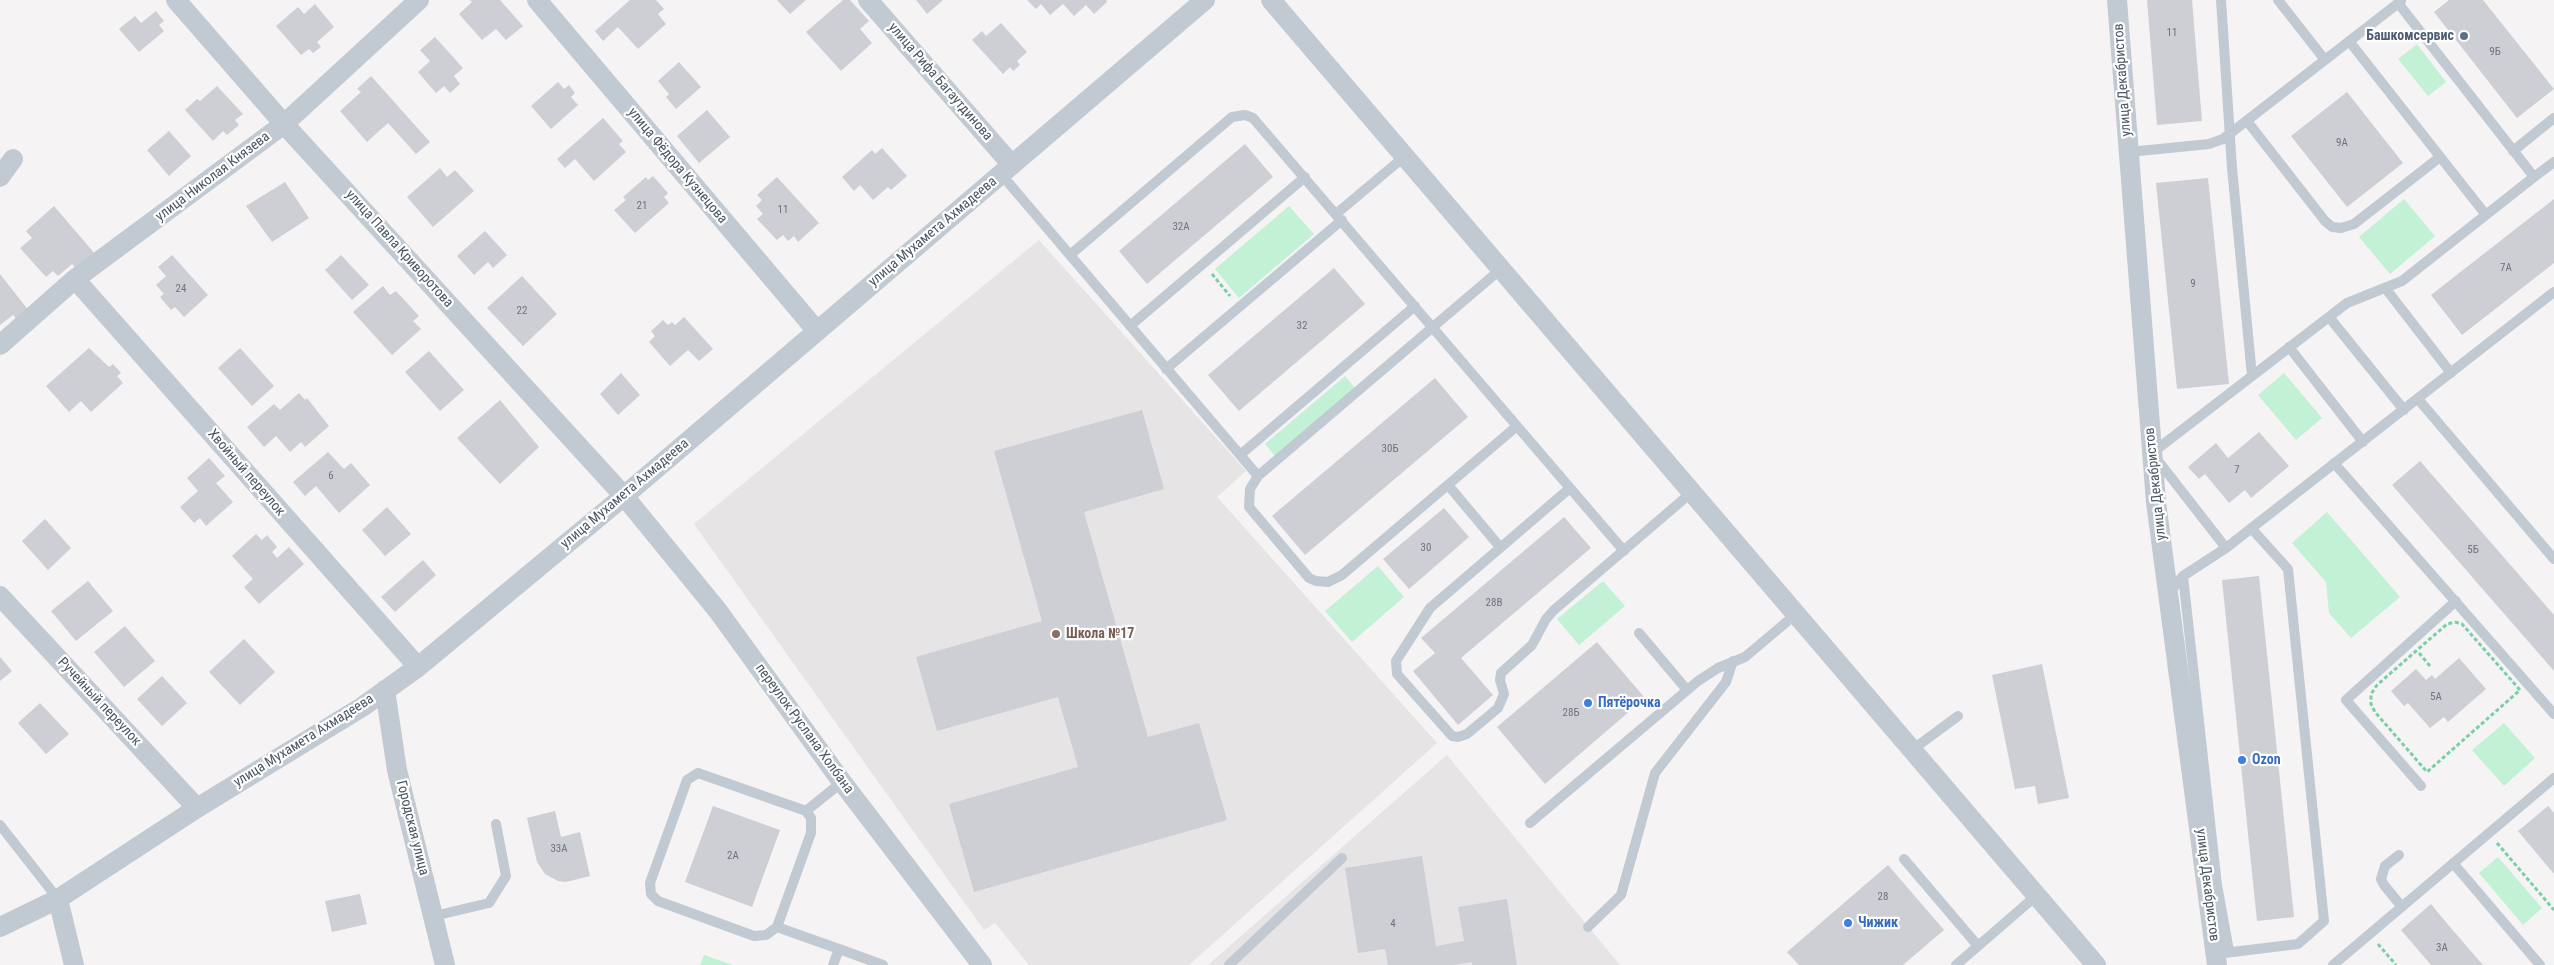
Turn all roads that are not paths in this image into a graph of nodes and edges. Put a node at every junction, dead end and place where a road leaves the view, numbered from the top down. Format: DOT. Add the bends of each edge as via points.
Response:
graph roads {
  1 [pos="176,0"];
  2 [pos="419,0"];
  3 [pos="537,0"];
  4 [pos="868,0"];
  5 [pos="1205,0"];
  6 [pos="1271,0"];
  7 [pos="2117,0"];
  8 [pos="2278,0"];
  9 [pos="2224,1"];
  10 [pos="2400,2"];
  11 [pos="2349,41"];
  12 [pos="2325,60"];
  13 [pos="2554,118"];
  14 [pos="2247,121"];
  15 [pos="284,124"];
  16 [pos="2231,134"];
  17 [pos="2513,150"];
  18 [pos="2129,152"];
  19 [pos="1404,156"];
  20 [pos="2440,157"];
  21 [pos="13,159"];
  22 [pos="2554,162"];
  23 [pos="1006,169"];
  24 [pos="0,177"];
  25 [pos="1305,177"];
  26 [pos="2534,178"];
  27 [pos="2486,215"];
  28 [pos="1339,217"];
  29 [pos="1070,255"];
  30 [pos="1501,269"];
  31 [pos="75,279"];
  32 [pos="2386,289"];
  33 [pos="2554,292"];
  34 [pos="1415,306"];
  35 [pos="2328,317"];
  36 [pos="1130,326"];
  37 [pos="1433,327"];
  38 [pos="816,331"];
  39 [pos="0,345"];
  40 [pos="2289,347"];
  41 [pos="1166,369"];
  42 [pos="2451,373"];
  43 [pos="2252,376"];
  44 [pos="2418,399"];
  45 [pos="2404,410"];
  46 [pos="1517,426"];
  47 [pos="2363,442"];
  48 [pos="2152,453"];
  49 [pos="1240,454"];
  50 [pos="2334,463"];
  51 [pos="1258,476"];
  52 [pos="1448,485"];
  53 [pos="1570,488"];
  54 [pos="1692,492"];
  55 [pos="624,496"];
  56 [pos="2251,528"];
  57 [pos="1500,547"];
  58 [pos="2226,548"];
  59 [pos="1624,551"];
  60 [pos="2554,559"];
  61 [pos="2184,576"];
  62 [pos="2168,594"];
  63 [pos="0,596"];
  64 [pos="2456,602"];
  65 [pos="1796,614"];
  66 [pos="1639,633"];
  67 [pos="1733,662"];
  68 [pos="418,667"];
  69 [pos="385,690"];
  70 [pos="1687,690"];
  71 [pos="2554,714"];
  72 [pos="1958,716"];
  73 [pos="1912,750"];
  74 [pos="2554,778"];
  75 [pos="842,782"];
  76 [pos="2421,786"];
  77 [pos="197,808"];
  78 [pos="806,811"];
  79 [pos="1530,823"];
  80 [pos="496,824"];
  81 [pos="0,825"];
  82 [pos="2399,855"];
  83 [pos="1342,858"];
  84 [pos="1904,858"];
  85 [pos="2453,863"];
  86 [pos="2037,895"];
  87 [pos="58,899"];
  88 [pos="2402,907"];
  89 [pos="434,916"];
  90 [pos="1588,926"];
  91 [pos="0,927"];
  92 [pos="777,927"];
  93 [pos="1978,946"];
  94 [pos="839,949"];
  95 [pos="2220,957"];
  96 [pos="975,961"];
  97 [pos="74,965"];
  98 [pos="445,965"];
  99 [pos="833,965"];
  100 [pos="883,965"];
  101 [pos="1229,965"];
  102 [pos="1956,965"];
  103 [pos="2096,965"];
  104 [pos="2334,965"];
  105 [pos="2540,965"];
  1 -- 15 [label="street, улица Павла Криворотова"];
  2 -- 15 [label="street, улица Николая Князева"];
  3 -- 38 [label="street, улица Фёдора Кузнецова"];
  4 -- 23 [label="street, улица Рифа Багаутдинова"];
  5 -- 23 [label="street, улица Мухамета Ахмадеева"];
  6 -- 19 [label="street"];
  7 -- 18 [label="street, улица Декабристов"];
  8 -- 12 [label="lane"];
  9 -- 16 [label="lane"];
  10 -- 11 [label="lane"];
  10 -- 17 [label="lane"];
  11 -- 12 [label="lane"];
  11 -- 20 [label="lane"];
  12 -- 14 [label="lane"];
  13 -- 17 [label="lane"];
  14 -- 16 [label="lane"];
  14 -- 20 [label="lane" via="2332,227 2354,224"];
  15 -- 31 [label="street, улица Николая Князева"];
  15 -- 55 [label="street, улица Павла Криворотова"];
  16 -- 18 [label="lane" via="2209,144"];
  16 -- 43 [label="lane"];
  17 -- 26 [label="lane"];
  18 -- 48 [label="street, улица Декабристов"];
  19 -- 28 [label="lane"];
  19 -- 30 [label="street"];
  20 -- 27 [label="lane"];
  21 -- 24 [label="street"];
  22 -- 26 [label="lane"];
  23 -- 29 [label="lane"];
  23 -- 38 [label="street, улица Мухамета Ахмадеева"];
  25 -- 28 [label="lane"];
  25 -- 29 [label="lane" via="1253,118 1245,115 1232,117"];
  25 -- 36 [label="lane"];
  26 -- 27 [label="lane"];
  27 -- 32 [label="lane" via="2402,281"];
  28 -- 34 [label="lane"];
  28 -- 41 [label="lane"];
  29 -- 36 [label="lane"];
  30 -- 37 [label="lane"];
  30 -- 54 [label="street"];
  31 -- 39 [label="street, улица Николая Князева"];
  31 -- 68 [label="street, Хвойный переулок"];
  32 -- 35 [label="lane" via="2352,300"];
  32 -- 42 [label="lane"];
  33 -- 42 [label="lane"];
  34 -- 37 [label="lane"];
  34 -- 49 [label="lane"];
  35 -- 40 [label="lane"];
  35 -- 45 [label="lane"];
  36 -- 41 [label="lane"];
  37 -- 46 [label="lane"];
  37 -- 51 [label="lane"];
  38 -- 55 [label="street, улица Мухамета Ахмадеева"];
  40 -- 43 [label="lane"];
  40 -- 47 [label="lane"];
  41 -- 49 [label="lane"];
  42 -- 44 [label="lane"];
  43 -- 48 [label="lane"];
  44 -- 45 [label="lane"];
  44 -- 60 [label="lane"];
  45 -- 47 [label="lane"];
  46 -- 52 [label="lane"];
  46 -- 53 [label="lane"];
  47 -- 50 [label="lane"];
  48 -- 58 [label="lane"];
  48 -- 62 [label="street, улица Декабристов"];
  49 -- 51 [label="lane"];
  50 -- 56 [label="lane"];
  50 -- 64 [label="lane"];
  51 -- 52 [label="lane" via="1250,489 1249,507 1310,578 1323,583 1336,580"];
  52 -- 57 [label="lane"];
  53 -- 57 [label="lane"];
  53 -- 59 [label="lane"];
  54 -- 59 [label="lane"];
  54 -- 65 [label="street"];
  55 -- 68 [label="street, улица Мухамета Ахмадеева"];
  55 -- 75 [label="street, переулок Руслана Холбана" via="718,611"];
  56 -- 58 [label="lane"];
  56 -- 95 [label="lane" via="2288,569 2324,921 2298,944"];
  57 -- 59 [label="lane" via="1430,608 1396,661 1397,674 1452,736 1467,734 1498,708 1503,699 1500,680 1504,670 1532,645 1554,610"];
  58 -- 61 [label="lane"];
  61 -- 62 [label="lane"];
  61 -- 95 [label="lane" via="2217,885"];
  62 -- 95 [label="street, улица Декабристов"];
  63 -- 77 [label="street, Ручейный переулок"];
  64 -- 71 [label="lane"];
  64 -- 76 [label="lane" via="2346,700"];
  65 -- 67 [label="lane" via="1745,657"];
  65 -- 73 [label="street"];
  66 -- 70 [label="lane"];
  67 -- 70 [label="lane" via="1707,674"];
  67 -- 90 [label="lane" via="1726,682 1655,773 1621,896"];
  68 -- 69 [label="street, улица Мухамета Ахмадеева"];
  69 -- 77 [label="street, улица Мухамета Ахмадеева"];
  69 -- 89 [label="street, Городская улица" via="397,770"];
  70 -- 79 [label="lane"];
  72 -- 73 [label="lane"];
  73 -- 86 [label="street"];
  74 -- 85 [label="lane"];
  75 -- 78 [label="lane"];
  75 -- 96 [label="street, переулок Руслана Холбана"];
  77 -- 87 [label="street, улица Мухамета Ахмадеева"];
  78 -- 92 [label="lane" via="813,824"];
  78 -- 92 [label="lane" via="704,774 693,774 650,883 650,894 658,901 754,936 766,936"];
  80 -- 89 [label="lane" via="506,876 489,903"];
  81 -- 87 [label="lane"];
  82 -- 88 [label="lane" via="2385,866 2381,879"];
  83 -- 101 [label="lane"];
  84 -- 93 [label="lane"];
  85 -- 88 [label="lane"];
  85 -- 105 [label="lane"];
  86 -- 93 [label="lane"];
  86 -- 103 [label="street"];
  87 -- 91 [label="street, улица Мухамета Ахмадеева"];
  87 -- 97 [label="street"];
  88 -- 104 [label="lane"];
  89 -- 98 [label="street, Городская улица"];
  92 -- 94 [label="lane"];
  93 -- 102 [label="lane"];
  94 -- 99 [label="lane"];
  94 -- 100 [label="lane"];
}
